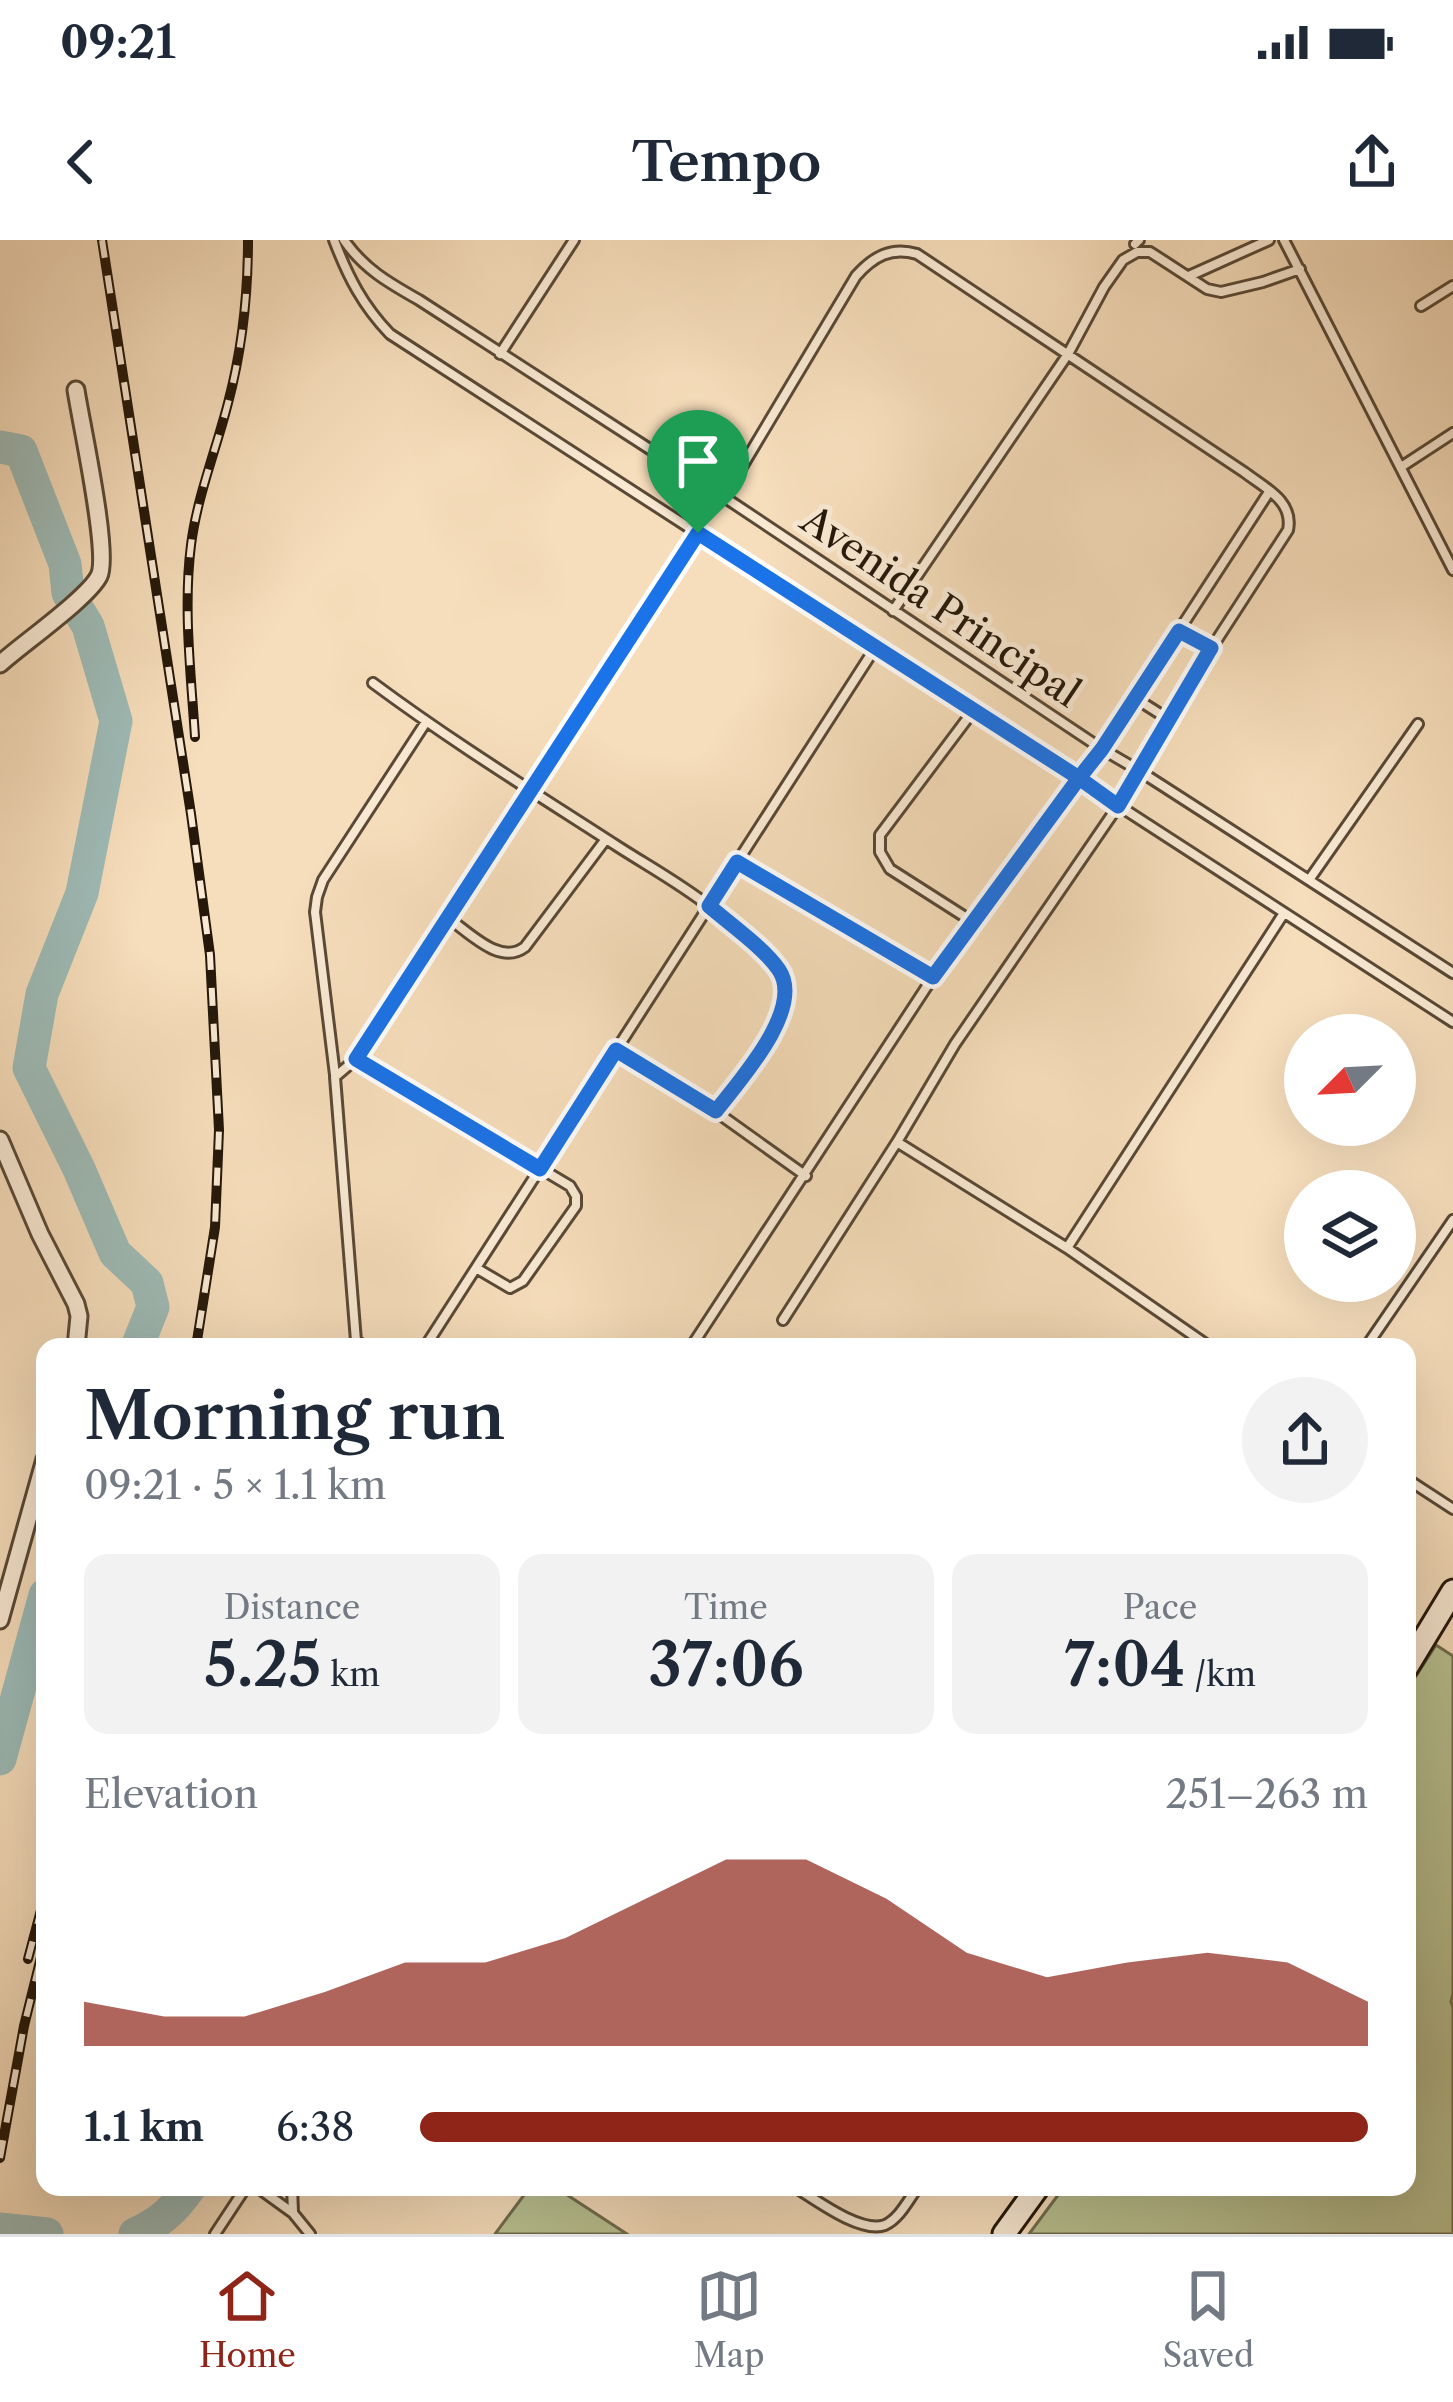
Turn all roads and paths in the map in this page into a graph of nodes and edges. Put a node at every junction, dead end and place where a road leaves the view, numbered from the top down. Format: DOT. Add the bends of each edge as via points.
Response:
graph roads {
  1 [pos="334,240"];
  2 [pos="344,240"];
  3 [pos="574,240"];
  4 [pos="1270,240"];
  5 [pos="1284,240"];
  6 [pos="1137,244"];
  7 [pos="1300,269"];
  8 [pos="1188,277"];
  9 [pos="1453,286"];
  10 [pos="1421,306"];
  11 [pos="500,353"];
  12 [pos="1068,354"];
  13 [pos="76,390"];
  14 [pos="1453,433"];
  15 [pos="1401,467"];
  16 [pos="1269,492"];
  17 [pos="724,497"];
  18 [pos="698,533"];
  19 [pos="1453,571"];
  20 [pos="893,610"];
  21 [pos="1179,631"];
  22 [pos="874,648"];
  23 [pos="1211,648"];
  24 [pos="0,664"];
  25 [pos="373,683"];
  26 [pos="1136,698"];
  27 [pos="973,711"];
  28 [pos="1168,719"];
  29 [pos="426,722"];
  30 [pos="1418,724"];
  31 [pos="1102,749"];
  32 [pos="1138,770"];
  33 [pos="1079,778"];
  34 [pos="531,790"];
  35 [pos="1118,806"];
  36 [pos="606,839"];
  37 [pos="737,862"];
  38 [pos="1309,880"];
  39 [pos="709,906"];
  40 [pos="1284,913"];
  41 [pos="448,918"];
  42 [pos="974,922"];
  43 [pos="1453,973"];
  44 [pos="933,977"];
  45 [pos="1453,1022"];
  46 [pos="616,1050"];
  47 [pos="356,1059"];
  48 [pos="335,1077"];
  49 [pos="716,1111"];
  50 [pos="0,1139"];
  51 [pos="897,1142"];
  52 [pos="540,1169"];
  53 [pos="806,1175"];
  54 [pos="1453,1220"];
  55 [pos="1067,1248"];
  56 [pos="476,1268"];
  57 [pos="782,1320"];
  58 [pos="77,1338"];
  59 [pos="356,1338"];
  60 [pos="431,1338"];
  61 [pos="697,1338"];
  62 [pos="1197,1338"];
  63 [pos="1372,1338"];
  64 [pos="1416,1485"];
  65 [pos="36,1491"];
  66 [pos="1453,1509"];
  67 [pos="1453,1591"];
  68 [pos="0,1620"];
  69 [pos="1416,1651"];
  70 [pos="240,2196"];
  71 [pos="269,2196"];
  72 [pos="292,2196"];
  73 [pos="810,2196"];
  74 [pos="912,2196"];
  75 [pos="1031,2196"];
  76 [pos="293,2213"];
  77 [pos="215,2234"];
  78 [pos="310,2234"];
  79 [pos="1004,2234"];
  1 -- 18 [label="lane, Avenida Principal" via="366,309 390,334"];
  2 -- 11 [label="lane, Avenida Principal" via="376,277"];
  3 -- 11 [label="lane"];
  4 -- 8 [label="lane"];
  5 -- 7 [label="lane"];
  6 -- 8 [label="lane"];
  6 -- 12 [label="lane"];
  7 -- 8 [label="lane" via="1221,292"];
  7 -- 15 [label="lane"];
  9 -- 10 [label="lane"];
  11 -- 17 [label="lane, Avenida Principal"];
  12 -- 16 [label="lane"];
  12 -- 17 [label="lane" via="917,254 891,251 856,276"];
  12 -- 20 [label="lane"];
  13 -- 24 [label="street" via="100,574"];
  14 -- 15 [label="lane"];
  15 -- 19 [label="lane"];
  16 -- 21 [label="lane"];
  16 -- 23 [label="lane" via="1286,505 1288,530"];
  17 -- 20 [label="lane, Avenida Principal"];
  18 -- 22 [label="lane, Avenida Principal"];
  18 -- 34 [label="lane"];
  20 -- 31 [label="lane, Avenida Principal"];
  21 -- 23 [label="lane"];
  21 -- 26 [label="lane"];
  22 -- 27 [label="lane, Avenida Principal"];
  22 -- 37 [label="lane"];
  23 -- 28 [label="lane"];
  25 -- 29 [label="lane"];
  26 -- 28 [label="lane"];
  26 -- 31 [label="lane"];
  27 -- 33 [label="lane, Avenida Principal"];
  27 -- 42 [label="lane" via="880,835 880,852 890,868"];
  28 -- 32 [label="lane"];
  29 -- 34 [label="lane"];
  29 -- 48 [label="lane" via="317,897"];
  30 -- 38 [label="lane"];
  31 -- 32 [label="lane, Avenida Principal"];
  31 -- 33 [label="lane"];
  32 -- 35 [label="lane"];
  32 -- 38 [label="lane, Avenida Principal"];
  33 -- 35 [label="lane, Avenida Principal"];
  33 -- 42 [label="lane"];
  34 -- 36 [label="lane"];
  34 -- 41 [label="lane"];
  35 -- 40 [label="lane, Avenida Principal"];
  35 -- 51 [label="lane"];
  36 -- 39 [label="lane"];
  36 -- 41 [label="lane" via="517,953 500,953"];
  37 -- 39 [label="lane"];
  37 -- 44 [label="lane"];
  38 -- 43 [label="lane, Avenida Principal"];
  39 -- 46 [label="lane"];
  39 -- 49 [label="lane" via="777,967 788,994 776,1025"];
  40 -- 45 [label="lane, Avenida Principal"];
  40 -- 55 [label="lane"];
  41 -- 47 [label="lane"];
  42 -- 44 [label="lane"];
  44 -- 53 [label="lane"];
  46 -- 49 [label="lane"];
  46 -- 52 [label="lane"];
  47 -- 48 [label="lane"];
  47 -- 52 [label="lane"];
  48 -- 59 [label="lane"];
  49 -- 53 [label="lane"];
  50 -- 58 [label="street" via="76,1304"];
  51 -- 55 [label="lane"];
  51 -- 57 [label="lane"];
  52 -- 56 [label="lane"];
  52 -- 56 [label="lane" via="570,1186 575,1206 517,1285 502,1286"];
  53 -- 61 [label="lane"];
  54 -- 63 [label="lane"];
  55 -- 62 [label="lane"];
  56 -- 60 [label="lane"];
  64 -- 66 [label="lane"];
  65 -- 68 [label="street"];
  67 -- 69 [label="street"];
  70 -- 77 [label="lane"];
  71 -- 76 [label="lane"];
  72 -- 76 [label="lane"];
  73 -- 74 [label="lane" via="875,2228"];
  75 -- 79 [label="street"];
  76 -- 78 [label="lane"];
}
